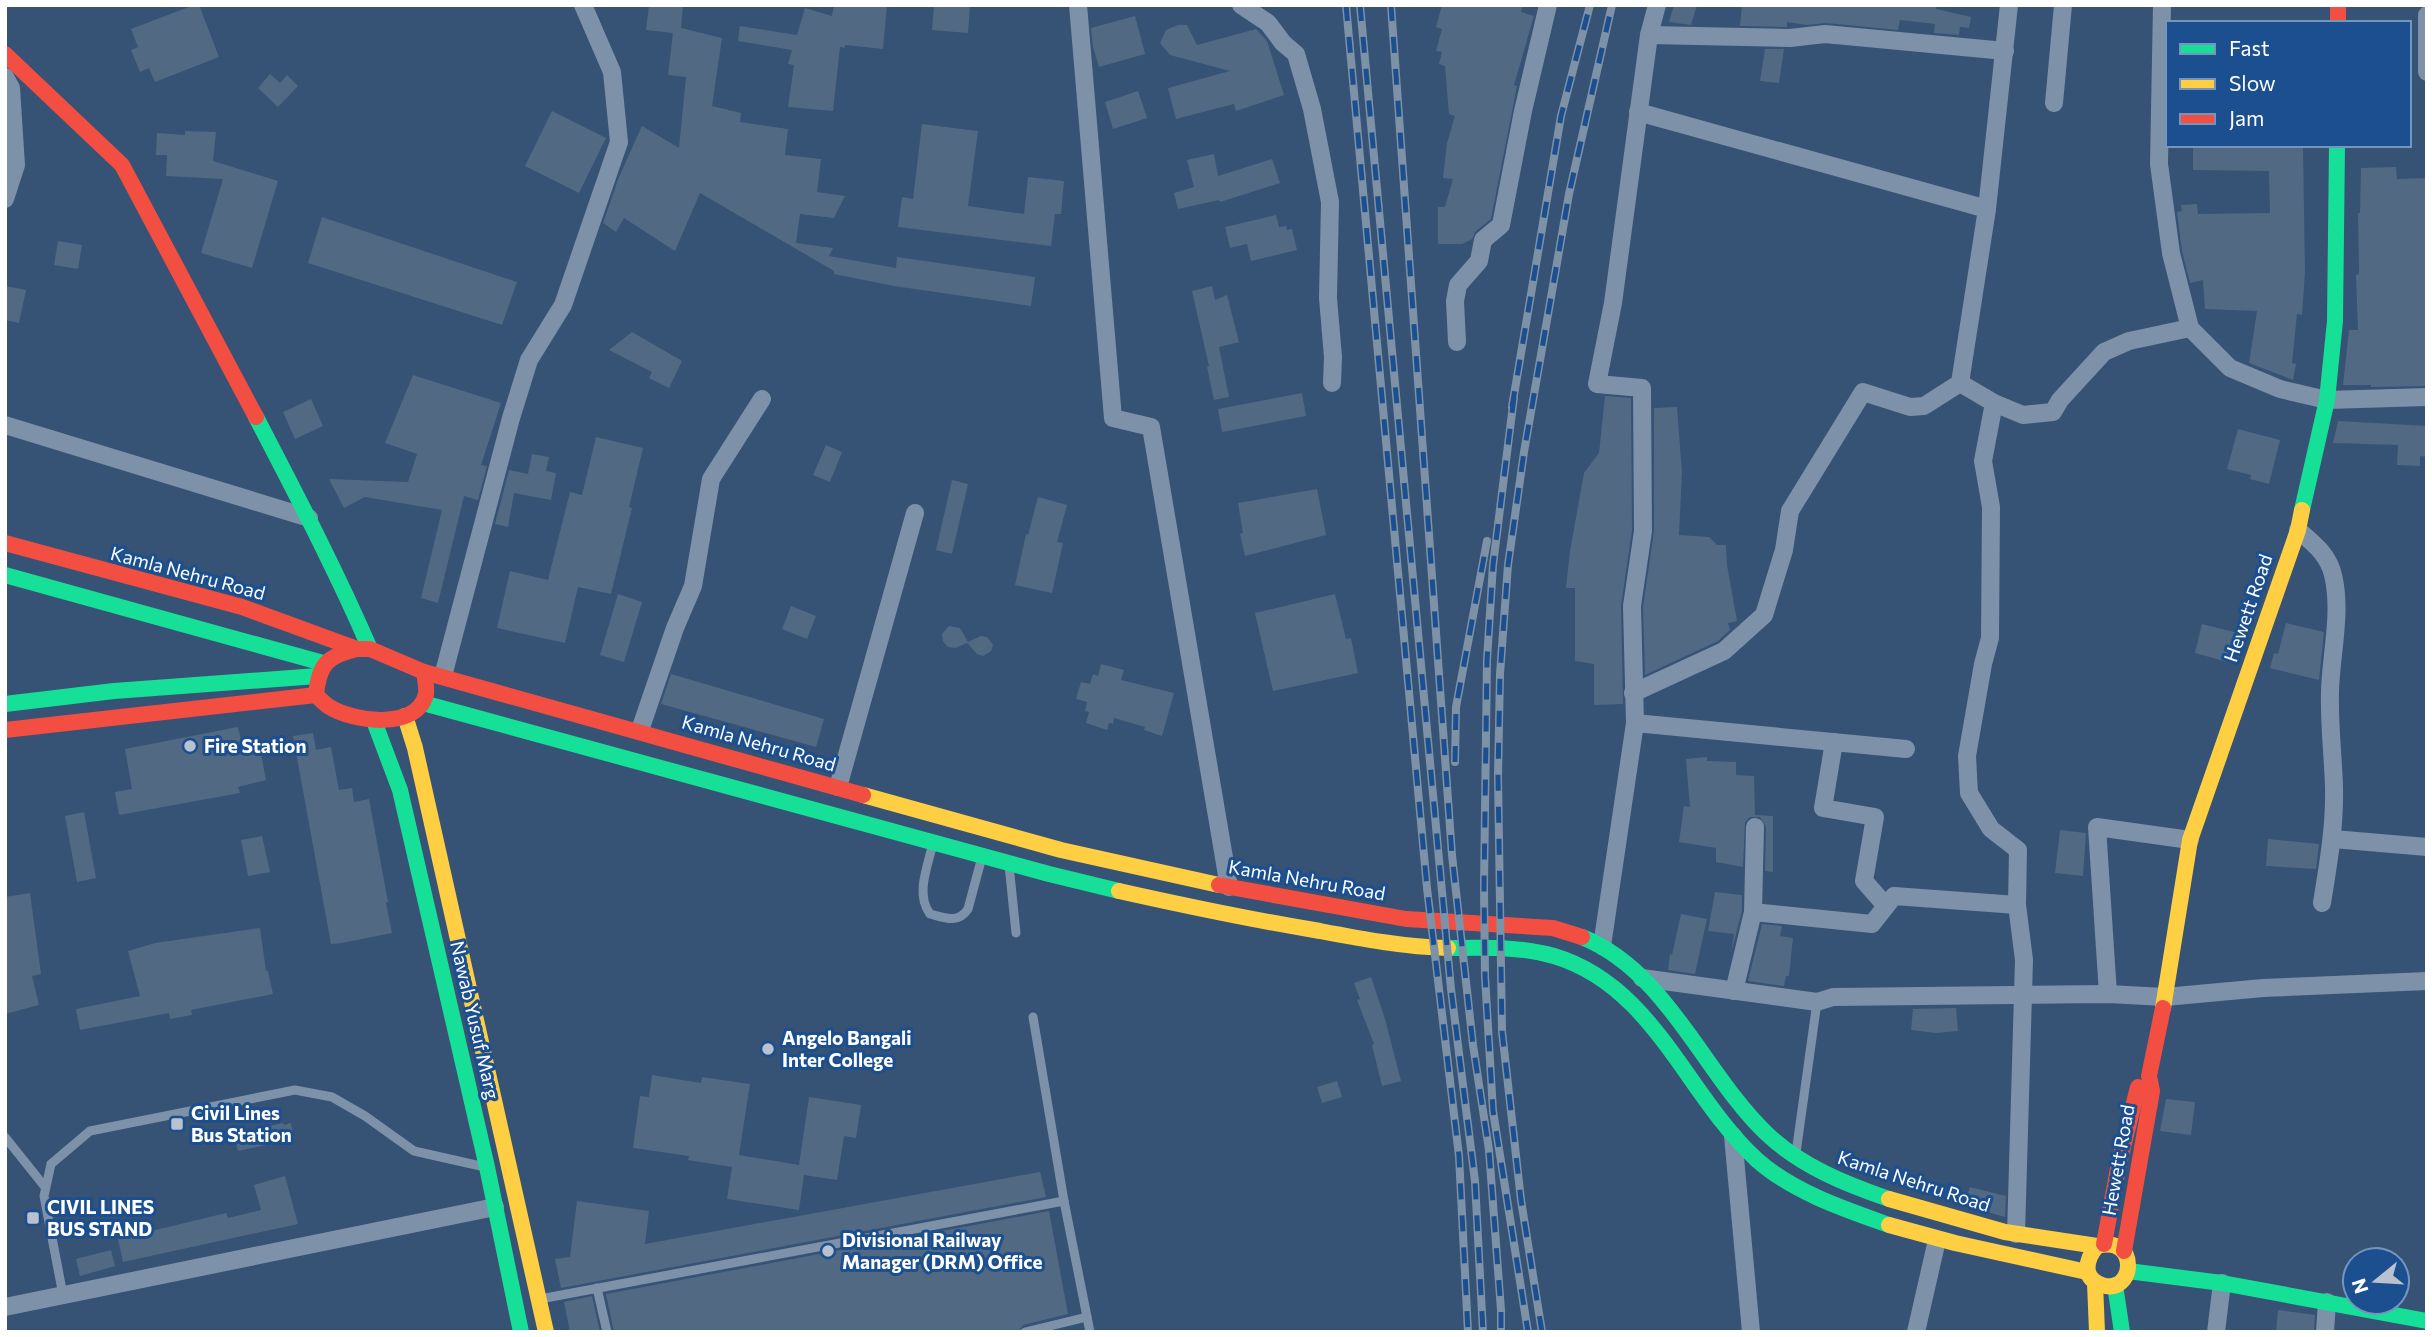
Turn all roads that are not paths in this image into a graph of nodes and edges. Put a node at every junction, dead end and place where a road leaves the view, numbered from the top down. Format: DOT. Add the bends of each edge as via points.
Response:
graph roads {
  1 [pos="583,5"];
  2 [pos="1077,5"];
  3 [pos="1241,5"];
  4 [pos="1548,5"];
  5 [pos="1657,5"];
  6 [pos="2010,5"];
  7 [pos="2063,5"];
  8 [pos="2162,5"];
  9 [pos="2427,15"];
  10 [pos="1649,36"];
  11 [pos="2004,51"];
  12 [pos="5,54"];
  13 [pos="2164,65"];
  14 [pos="2427,72"];
  15 [pos="5,77"];
  16 [pos="2054,103"];
  17 [pos="1638,112"];
  18 [pos="2337,147"];
  19 [pos="5,199"];
  20 [pos="1987,209"];
  21 [pos="2190,328"];
  22 [pos="1457,342"];
  23 [pos="1332,383"];
  24 [pos="1960,383"];
  25 [pos="2427,397"];
  26 [pos="762,399"];
  27 [pos="2327,400"];
  28 [pos="1994,403"];
  29 [pos="5,425"];
  30 [pos="915,513"];
  31 [pos="309,518"];
  32 [pos="2298,530"];
  33 [pos="5,543"];
  34 [pos="5,575"];
  35 [pos="363,649"];
  36 [pos="320,670"];
  37 [pos="424,672"];
  38 [pos="443,676"];
  39 [pos="1633,694"];
  40 [pos="316,695"];
  41 [pos="423,703"];
  42 [pos="5,704"];
  43 [pos="405,716"];
  44 [pos="374,721"];
  45 [pos="1635,723"];
  46 [pos="5,730"];
  47 [pos="640,730"];
  48 [pos="1834,742"];
  49 [pos="1906,749"];
  50 [pos="838,787"];
  51 [pos="1755,827"];
  52 [pos="989,832"];
  53 [pos="2333,839"];
  54 [pos="2190,840"];
  55 [pos="933,841"];
  56 [pos="2427,847"];
  57 [pos="1061,850"];
  58 [pos="982,857"];
  59 [pos="1009,865"];
  60 [pos="1054,876"];
  61 [pos="1229,887"];
  62 [pos="2322,904"];
  63 [pos="2018,905"];
  64 [pos="1886,906"];
  65 [pos="1753,912"];
  66 [pos="1016,933"];
  67 [pos="1602,946"];
  68 [pos="1642,978"];
  69 [pos="2427,981"];
  70 [pos="1734,990"];
  71 [pos="2108,994"];
  72 [pos="2023,996"];
  73 [pos="2165,997"];
  74 [pos="1816,1002"];
  75 [pos="1033,1017"];
  76 [pos="2149,1076"];
  77 [pos="1733,1136"];
  78 [pos="5,1137"];
  79 [pos="1796,1157"];
  80 [pos="487,1167"];
  81 [pos="46,1187"];
  82 [pos="1064,1201"];
  83 [pos="495,1207"];
  84 [pos="2016,1234"];
  85 [pos="1937,1240"];
  86 [pos="2100,1245"];
  87 [pos="2124,1251"];
  88 [pos="2128,1271"];
  89 [pos="2091,1278"];
  90 [pos="2222,1283"];
  91 [pos="2115,1285"];
  92 [pos="597,1288"];
  93 [pos="63,1295"];
  94 [pos="539,1299"];
  95 [pos="2327,1302"];
  96 [pos="5,1307"];
  97 [pos="1087,1317"];
  98 [pos="2427,1321"];
  99 [pos="521,1332"];
  100 [pos="546,1332"];
  101 [pos="607,1332"];
  102 [pos="1025,1332"];
  103 [pos="1090,1332"];
  104 [pos="1751,1332"];
  105 [pos="1916,1332"];
  106 [pos="2097,1332"];
  107 [pos="2122,1332"];
  108 [pos="2216,1332"];
  109 [pos="2325,1332"];
  1 -- 38 [label="street" via="612,72 619,142 563,305 529,360"];
  2 -- 61 [label="street" via="1113,418 1151,427"];
  3 -- 23 [label="street" via="1268,23 1296,54 1312,110 1330,202"];
  4 -- 22 [label="street" via="1501,225 1483,240 1479,261 1458,285"];
  5 -- 10 [label="street"];
  6 -- 11 [label="street"];
  7 -- 16 [label="street"];
  8 -- 13 [label="street"];
  9 -- 14 [label="street"];
  10 -- 11 [label="street" via="1790,38 1825,34"];
  10 -- 17 [label="street"];
  11 -- 20 [label="street"];
  12 -- 31 [label="main road" via="122,165"];
  13 -- 21 [label="street" via="2159,164 2171,253"];
  15 -- 19 [label="street" via="11,88 16,165"];
  17 -- 20 [label="street"];
  17 -- 39 [label="street" via="1613,303 1597,384 1642,388 1643,531 1632,606"];
  18 -- 27 [label="main road, Hewett Road" via="2334,321"];
  20 -- 24 [label="street"];
  21 -- 27 [label="street" via="2230,368 2280,389"];
  21 -- 28 [label="street" via="2129,341 2104,352 2053,412 2024,415"];
  24 -- 28 [label="street"];
  24 -- 39 [label="street" via="1924,406 1910,407 1863,392 1790,511 1784,550 1764,615 1724,650"];
  25 -- 27 [label="street"];
  26 -- 47 [label="street" via="711,479 693,586"];
  27 -- 32 [label="main road, Hewett Road"];
  28 -- 63 [label="street" via="1983,461 1990,507 1990,638 1967,756 1969,793 1991,829 2018,850"];
  29 -- 31 [label="street"];
  30 -- 50 [label="street"];
  31 -- 35 [label="main road" via="344,589"];
  32 -- 53 [label="street" via="2320,550 2333,576"];
  32 -- 54 [label="main road, Hewett Road"];
  33 -- 35 [label="main road, Kamla Nehru Road" via="242,607"];
  34 -- 36 [label="main road"];
  35 -- 36 [label="main road" via="337,652"];
  35 -- 37 [label="main road"];
  36 -- 40 [label="main road"];
  36 -- 42 [label="main road"];
  37 -- 38 [label="main road, Kamla Nehru Road"];
  37 -- 41 [label="main road" via="429,686"];
  38 -- 47 [label="main road, Kamla Nehru Road"];
  39 -- 45 [label="street"];
  40 -- 44 [label="main road" via="324,705"];
  40 -- 46 [label="main road"];
  41 -- 43 [label="main road"];
  41 -- 55 [label="main road"];
  43 -- 44 [label="main road"];
  43 -- 94 [label="main road"];
  44 -- 80 [label="main road, Nawab Yusuf Marg" via="400,790"];
  45 -- 48 [label="street"];
  45 -- 67 [label="street"];
  47 -- 50 [label="main road, Kamla Nehru Road"];
  48 -- 49 [label="street"];
  48 -- 64 [label="street" via="1823,808 1875,817 1864,881"];
  50 -- 52 [label="main road, Kamla Nehru Road"];
  51 -- 65 [label="street"];
  52 -- 57 [label="main road, Kamla Nehru Road"];
  52 -- 58 [label="lane"];
  53 -- 56 [label="street"];
  53 -- 62 [label="street"];
  54 -- 71 [label="street" via="2097,827"];
  54 -- 73 [label="main road, Hewett Road"];
  55 -- 58 [label="main road"];
  55 -- 58 [label="lane" via="922,897 930,914 954,920 963,916"];
  57 -- 60 [label="main road"];
  57 -- 61 [label="main road, Kamla Nehru Road"];
  58 -- 59 [label="main road"];
  59 -- 60 [label="main road"];
  59 -- 66 [label="lane"];
  60 -- 77 [label="main road" via="1171,903 1417,947 1553,955 1605,980 1633,1004 1673,1051"];
  61 -- 67 [label="main road, Kamla Nehru Road" via="1406,919 1553,928"];
  63 -- 64 [label="street" via="1894,896"];
  63 -- 72 [label="street"];
  64 -- 65 [label="street" via="1872,924"];
  65 -- 70 [label="street"];
  67 -- 68 [label="main road, Kamla Nehru Road"];
  68 -- 70 [label="street"];
  68 -- 79 [label="main road, Kamla Nehru Road" via="1746,1110"];
  69 -- 73 [label="street"];
  70 -- 74 [label="street"];
  71 -- 72 [label="street"];
  71 -- 73 [label="street"];
  72 -- 74 [label="street" via="1833,997"];
  72 -- 84 [label="street"];
  73 -- 76 [label="main road, Hewett Road"];
  74 -- 79 [label="lane"];
  75 -- 82 [label="lane"];
  76 -- 86 [label="main road, Hewett Road" via="2136,1088"];
  76 -- 87 [label="main road, Hewett Road" via="2152,1091"];
  77 -- 85 [label="main road" via="1757,1160 1815,1196 1865,1218"];
  77 -- 104 [label="street"];
  78 -- 81 [label="lane"];
  79 -- 84 [label="main road, Kamla Nehru Road" via="1871,1194"];
  80 -- 81 [label="lane" via="415,1150 332,1097 295,1090 90,1131 51,1164"];
  80 -- 83 [label="main road, Nawab Yusuf Marg"];
  81 -- 93 [label="lane"];
  82 -- 92 [label="lane"];
  82 -- 97 [label="lane"];
  83 -- 93 [label="street"];
  83 -- 99 [label="main road, Nawab Yusuf Marg"];
  84 -- 86 [label="main road, Kamla Nehru Road"];
  85 -- 89 [label="main road"];
  85 -- 105 [label="street"];
  86 -- 87 [label="main road"];
  86 -- 89 [label="main road" via="2087,1258"];
  87 -- 88 [label="main road"];
  88 -- 90 [label="main road"];
  88 -- 91 [label="main road"];
  89 -- 91 [label="main road" via="2108,1287"];
  89 -- 106 [label="main road"];
  90 -- 95 [label="main road"];
  90 -- 108 [label="street"];
  91 -- 107 [label="main road"];
  92 -- 94 [label="lane"];
  92 -- 101 [label="lane"];
  93 -- 96 [label="street"];
  94 -- 100 [label="main road"];
  95 -- 98 [label="main road"];
  95 -- 109 [label="street"];
  97 -- 102 [label="lane"];
  97 -- 103 [label="lane"];
}
